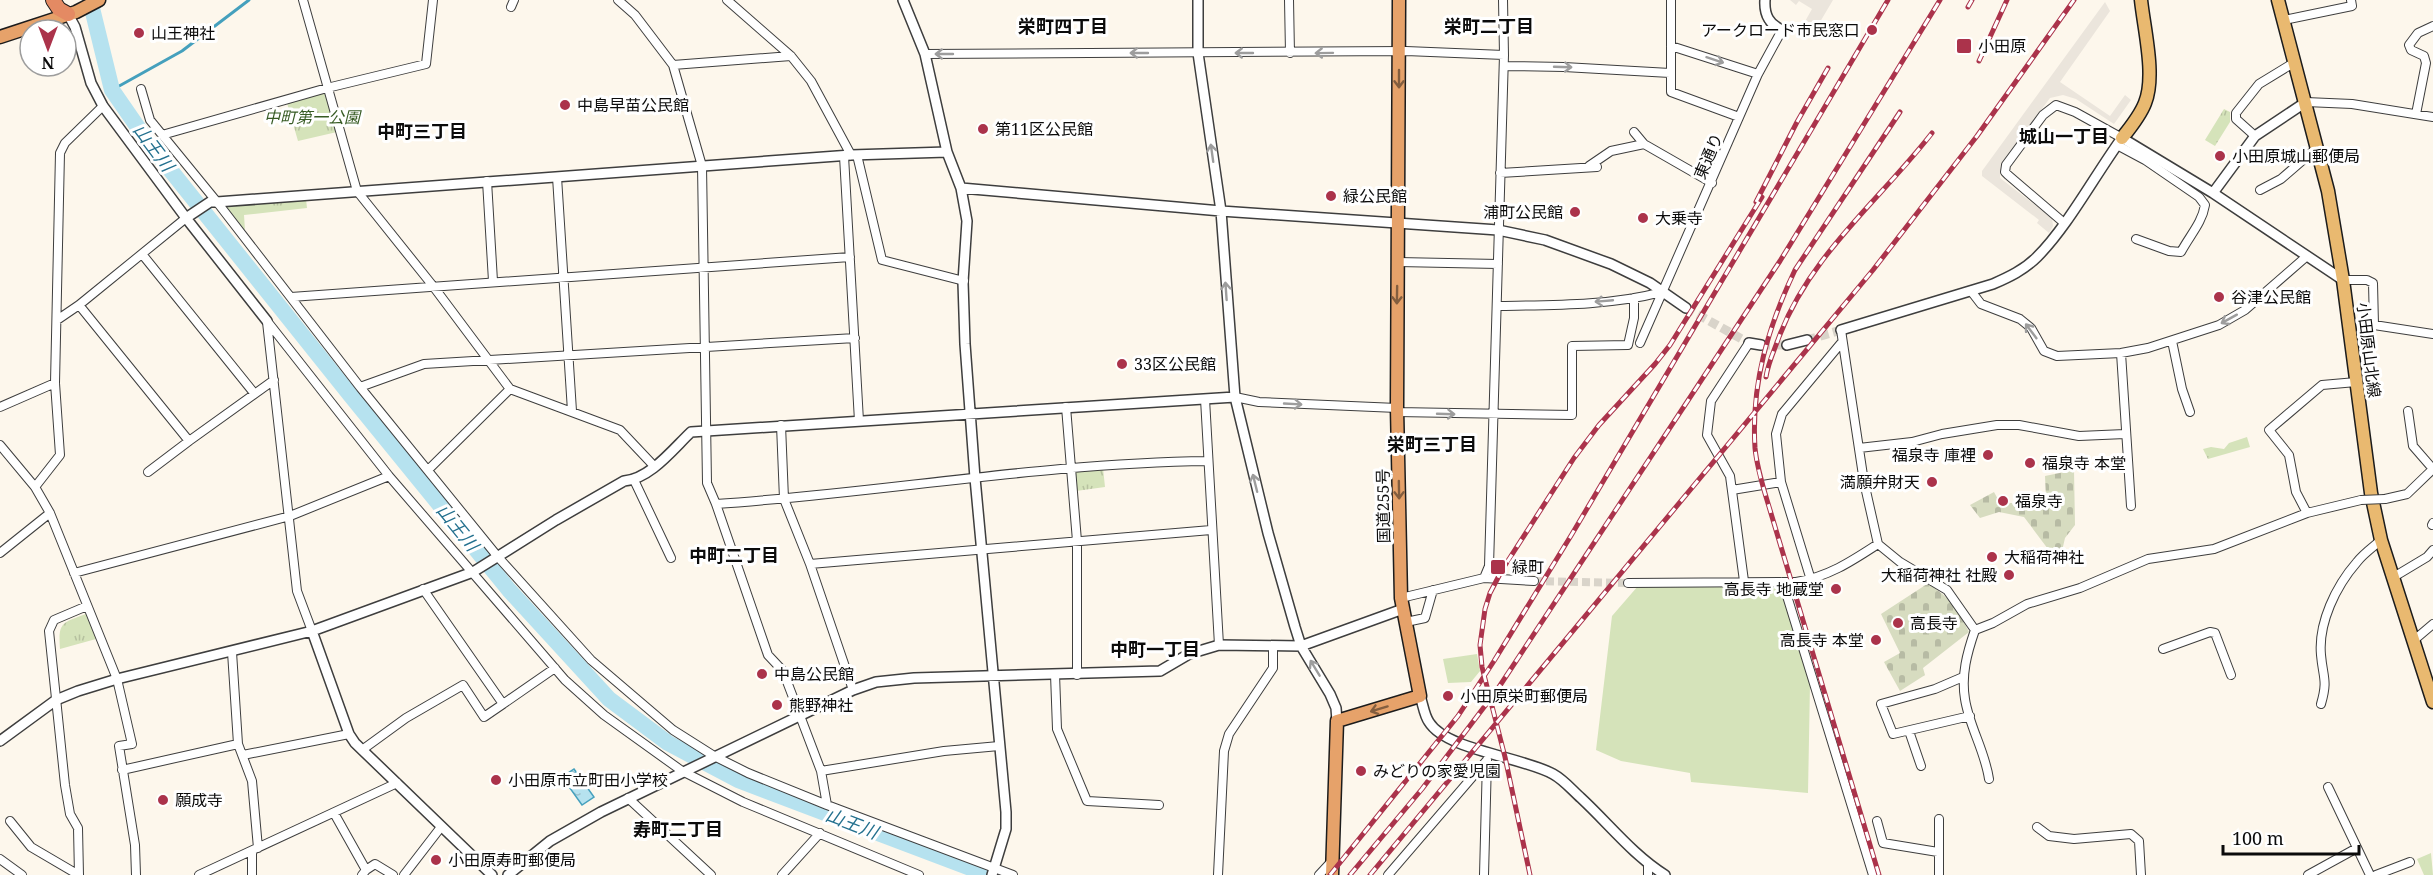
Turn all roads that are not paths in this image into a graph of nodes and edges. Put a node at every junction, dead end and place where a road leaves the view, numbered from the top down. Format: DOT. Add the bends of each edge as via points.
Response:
graph roads {
  1 [pos="52,0"];
  2 [pos="61,0"];
  3 [pos="99,0"];
  4 [pos="303,0"];
  5 [pos="433,0"];
  6 [pos="618,0"];
  7 [pos="726,0"];
  8 [pos="903,0"];
  9 [pos="1198,0"];
  10 [pos="1289,0"];
  11 [pos="1399,0"];
  12 [pos="1503,0"];
  13 [pos="1671,0"];
  14 [pos="1765,0"];
  15 [pos="2141,0"];
  16 [pos="2278,0"];
  17 [pos="2351,0"];
  18 [pos="72,13"];
  19 [pos="2284,20"];
  20 [pos="2433,26"];
  21 [pos="1782,30"];
  22 [pos="0,37"];
  23 [pos="1671,46"];
  24 [pos="1399,51"];
  25 [pos="1198,53"];
  26 [pos="925,54"];
  27 [pos="1290,54"];
  28 [pos="1504,55"];
  29 [pos="791,56"];
  30 [pos="2295,62"];
  31 [pos="673,65"];
  32 [pos="1504,66"];
  33 [pos="1670,73"];
  34 [pos="1758,74"];
  35 [pos="327,88"];
  36 [pos="141,89"];
  37 [pos="2306,102"];
  38 [pos="103,106"];
  39 [pos="2416,114"];
  40 [pos="1739,117"];
  41 [pos="2433,117"];
  42 [pos="1634,132"];
  43 [pos="162,135"];
  44 [pos="2255,136"];
  45 [pos="2119,142"];
  46 [pos="1644,144"];
  47 [pos="2318,147"];
  48 [pos="947,152"];
  49 [pos="851,155"];
  50 [pos="702,166"];
  51 [pos="1597,167"];
  52 [pos="1585,168"];
  53 [pos="1500,173"];
  54 [pos="557,177"];
  55 [pos="487,182"];
  56 [pos="1712,183"];
  57 [pos="960,189"];
  58 [pos="2260,190"];
  59 [pos="357,191"];
  60 [pos="2213,193"];
  61 [pos="214,202"];
  62 [pos="1221,211"];
  63 [pos="186,218"];
  64 [pos="2063,222"];
  65 [pos="1398,223"];
  66 [pos="1498,230"];
  67 [pos="2136,239"];
  68 [pos="142,254"];
  69 [pos="850,256"];
  70 [pos="2307,256"];
  71 [pos="1398,262"];
  72 [pos="1498,264"];
  73 [pos="702,268"];
  74 [pos="563,277"];
  75 [pos="2343,280"];
  76 [pos="963,281"];
  77 [pos="493,282"];
  78 [pos="433,286"];
  79 [pos="1971,291"];
  80 [pos="1662,292"];
  81 [pos="291,297"];
  82 [pos="1634,298"];
  83 [pos="79,305"];
  84 [pos="1497,306"];
  85 [pos="1686,308"];
  86 [pos="57,320"];
  87 [pos="267,321"];
  88 [pos="1841,330"];
  89 [pos="2433,334"];
  90 [pos="855,338"];
  91 [pos="1807,340"];
  92 [pos="2172,341"];
  93 [pos="1842,342"];
  94 [pos="1640,343"];
  95 [pos="1749,343"];
  96 [pos="1761,345"];
  97 [pos="1787,345"];
  98 [pos="705,346"];
  99 [pos="2121,354"];
  100 [pos="569,355"];
  101 [pos="489,361"];
  102 [pos="274,380"];
  103 [pos="2356,382"];
  104 [pos="55,383"];
  105 [pos="360,387"];
  106 [pos="510,389"];
  107 [pos="254,393"];
  108 [pos="1235,397"];
  109 [pos="1205,399"];
  110 [pos="0,407"];
  111 [pos="1065,407"];
  112 [pos="1397,410"];
  113 [pos="572,411"];
  114 [pos="2408,411"];
  115 [pos="2190,412"];
  116 [pos="970,413"];
  117 [pos="1494,415"];
  118 [pos="859,421"];
  119 [pos="781,425"];
  120 [pos="706,430"];
  121 [pos="2125,434"];
  122 [pos="189,441"];
  123 [pos="0,445"];
  124 [pos="1859,448"];
  125 [pos="1208,461"];
  126 [pos="654,466"];
  127 [pos="1071,469"];
  128 [pos="2433,469"];
  129 [pos="428,470"];
  130 [pos="148,472"];
  131 [pos="390,476"];
  132 [pos="975,478"];
  133 [pos="634,480"];
  134 [pos="1781,482"];
  135 [pos="35,488"];
  136 [pos="1732,490"];
  137 [pos="784,499"];
  138 [pos="716,504"];
  139 [pos="2131,506"];
  140 [pos="50,513"];
  141 [pos="2307,513"];
  142 [pos="290,516"];
  143 [pos="1211,530"];
  144 [pos="2381,540"];
  145 [pos="1077,541"];
  146 [pos="1878,544"];
  147 [pos="981,550"];
  148 [pos="2433,550"];
  149 [pos="0,553"];
  150 [pos="497,558"];
  151 [pos="671,558"];
  152 [pos="810,564"];
  153 [pos="474,571"];
  154 [pos="74,573"];
  155 [pos="1484,578"];
  156 [pos="2392,578"];
  157 [pos="1811,579"];
  158 [pos="1534,581"];
  159 [pos="1744,581"];
  160 [pos="1781,582"];
  161 [pos="1628,583"];
  162 [pos="423,589"];
  163 [pos="1433,590"];
  164 [pos="87,606"];
  165 [pos="1403,610"];
  166 [pos="2433,624"];
  167 [pos="312,630"];
  168 [pos="1975,630"];
  169 [pos="2413,641"];
  170 [pos="1219,645"];
  171 [pos="1273,646"];
  172 [pos="1301,646"];
  173 [pos="2163,649"];
  174 [pos="232,651"];
  175 [pos="555,668"];
  176 [pos="1055,674"];
  177 [pos="1077,675"];
  178 [pos="2231,675"];
  179 [pos="993,677"];
  180 [pos="1963,677"];
  181 [pos="117,679"];
  182 [pos="853,690"];
  183 [pos="1420,696"];
  184 [pos="56,700"];
  185 [pos="2433,702"];
  186 [pos="503,704"];
  187 [pos="2321,704"];
  188 [pos="1970,716"];
  189 [pos="799,718"];
  190 [pos="1337,721"];
  191 [pos="1909,731"];
  192 [pos="349,734"];
  193 [pos="0,741"];
  194 [pos="238,744"];
  195 [pos="999,746"];
  196 [pos="362,750"];
  197 [pos="243,755"];
  198 [pos="714,756"];
  199 [pos="1487,756"];
  200 [pos="1921,766"];
  201 [pos="122,770"];
  202 [pos="682,771"];
  203 [pos="820,771"];
  204 [pos="1989,779"];
  205 [pos="397,783"];
  206 [pos="2328,787"];
  207 [pos="628,798"];
  208 [pos="827,805"];
  209 [pos="1159,805"];
  210 [pos="334,813"];
  211 [pos="1939,819"];
  212 [pos="10,821"];
  213 [pos="1877,821"];
  214 [pos="441,826"];
  215 [pos="2037,827"];
  216 [pos="820,833"];
  217 [pos="2356,848"];
  218 [pos="255,850"];
  219 [pos="1938,852"];
  220 [pos="0,859"];
  221 [pos="1333,861"];
  222 [pos="2410,862"];
  223 [pos="1648,864"];
  224 [pos="364,872"];
  225 [pos="993,872"];
  226 [pos="22,875"];
  227 [pos="78,875"];
  228 [pos="136,875"];
  229 [pos="199,875"];
  230 [pos="252,875"];
  231 [pos="393,875"];
  232 [pos="404,875"];
  233 [pos="492,875"];
  234 [pos="508,875"];
  235 [pos="711,875"];
  236 [pos="782,875"];
  237 [pos="919,875"];
  238 [pos="1014,875"];
  239 [pos="1218,875"];
  240 [pos="1319,875"];
  241 [pos="1332,875"];
  242 [pos="1388,875"];
  243 [pos="1484,875"];
  244 [pos="1648,875"];
  245 [pos="1665,875"];
  246 [pos="1873,875"];
  247 [pos="1939,875"];
  248 [pos="2141,875"];
  249 [pos="2308,875"];
  250 [pos="2370,875"];
  251 [pos="2376,875"];
  1 -- 18 [label="highway" via="59,9"];
  2 -- 18 [label="highway"];
  3 -- 18 [label="highway"];
  4 -- 35 [label="street"];
  5 -- 35 [label="street" via="426,64"];
  6 -- 31 [label="street" via="635,15"];
  7 -- 29 [label="street"];
  8 -- 26 [label="street"];
  9 -- 25 [label="street"];
  10 -- 27 [label="street"];
  11 -- 24 [label="highway, 国道255号"];
  12 -- 28 [label="street"];
  13 -- 23 [label="street"];
  14 -- 21 [label="street" via="1765,15"];
  15 -- 45 [label="main road" via="2148,88 2145,102"];
  16 -- 19 [label="main road, 小田原山北線"];
  17 -- 19 [label="street" via="2352,6"];
  18 -- 22 [label="highway"];
  18 -- 38 [label="street" via="91,83"];
  19 -- 30 [label="main road, 小田原山北線"];
  20 -- 39 [label="street" via="2418,33 2409,45 2424,56 2426,63"];
  21 -- 34 [label="street, 東通り"];
  23 -- 33 [label="street"];
  23 -- 34 [label="street, one-way"];
  24 -- 27 [label="street, one-way"];
  24 -- 28 [label="street"];
  24 -- 65 [label="highway, 国道255号, one-way"];
  25 -- 26 [label="street, one-way"];
  27 -- 25 [label="street, one-way"];
  62 -- 25 [label="street, one-way"];
  26 -- 48 [label="street"];
  28 -- 32 [label="street"];
  29 -- 31 [label="street"];
  29 -- 49 [label="street" via="811,81"];
  30 -- 37 [label="main road, 小田原山北線"];
  30 -- 44 [label="street" via="2259,84 2236,113 2236,119"];
  31 -- 50 [label="street"];
  32 -- 33 [label="street, one-way"];
  32 -- 53 [label="street"];
  33 -- 40 [label="street" via="1671,92"];
  34 -- 40 [label="street, 東通り"];
  35 -- 43 [label="street"];
  35 -- 59 [label="street"];
  36 -- 43 [label="street" via="150,120"];
  37 -- 39 [label="street" via="2352,104"];
  37 -- 44 [label="street"];
  37 -- 47 [label="main road, 小田原山北線"];
  38 -- 63 [label="street"];
  38 -- 86 [label="street" via="65,143 60,153"];
  39 -- 41 [label="street"];
  40 -- 56 [label="street, 東通り"];
  42 -- 46 [label="street"];
  43 -- 61 [label="street"];
  44 -- 60 [label="street"];
  45 -- 60 [label="street"];
  45 -- 64 [label="street"];
  45 -- 64 [label="street" via="2075,112 2056,105 2043,115 2006,165 2008,175"];
  45 -- 67 [label="street" via="2205,205 2203,219 2181,252"];
  46 -- 52 [label="street" via="1611,151"];
  46 -- 56 [label="street"];
  47 -- 58 [label="street" via="2280,179"];
  47 -- 75 [label="main road, 小田原山北線"];
  48 -- 49 [label="street"];
  48 -- 57 [label="street"];
  49 -- 50 [label="street"];
  49 -- 69 [label="street"];
  49 -- 76 [label="street" via="882,260"];
  50 -- 54 [label="street"];
  50 -- 73 [label="street"];
  51 -- 52 [label="street"];
  52 -- 53 [label="street"];
  53 -- 66 [label="street"];
  54 -- 55 [label="street"];
  54 -- 74 [label="street"];
  55 -- 59 [label="street"];
  55 -- 77 [label="street"];
  56 -- 80 [label="street, 東通り"];
  57 -- 62 [label="street"];
  57 -- 76 [label="street" via="967,221"];
  59 -- 61 [label="street"];
  59 -- 78 [label="street"];
  60 -- 70 [label="street"];
  61 -- 63 [label="street"];
  61 -- 81 [label="street"];
  62 -- 65 [label="street"];
  108 -- 62 [label="street, one-way"];
  63 -- 68 [label="street"];
  63 -- 87 [label="street"];
  64 -- 79 [label="street" via="2024,268"];
  65 -- 66 [label="street"];
  65 -- 71 [label="highway, 国道255号"];
  66 -- 72 [label="street"];
  66 -- 80 [label="street" via="1581,251"];
  68 -- 83 [label="street"];
  68 -- 107 [label="street"];
  69 -- 73 [label="street"];
  69 -- 90 [label="street"];
  70 -- 75 [label="street"];
  70 -- 92 [label="street, one-way" via="2245,310 2219,325"];
  71 -- 72 [label="street"];
  71 -- 112 [label="highway, 国道255号, one-way"];
  72 -- 84 [label="street"];
  73 -- 74 [label="street"];
  73 -- 98 [label="street"];
  74 -- 77 [label="street"];
  74 -- 100 [label="street"];
  75 -- 89 [label="street" via="2367,280 2373,284 2374,325"];
  75 -- 103 [label="main road, 小田原山北線"];
  76 -- 116 [label="street"];
  77 -- 78 [label="street"];
  78 -- 81 [label="street"];
  78 -- 101 [label="street"];
  79 -- 88 [label="street"];
  99 -- 79 [label="street, one-way" via="2056,356 2044,351 2031,328 2020,319 1981,304"];
  80 -- 82 [label="street"];
  80 -- 85 [label="street"];
  80 -- 94 [label="street, 東通り"];
  81 -- 105 [label="street"];
  82 -- 84 [label="street, one-way"];
  82 -- 117 [label="street" via="1628,345 1572,346 1572,415"];
  83 -- 86 [label="street"];
  83 -- 122 [label="street"];
  84 -- 117 [label="street"];
  86 -- 104 [label="street"];
  87 -- 102 [label="street"];
  87 -- 131 [label="street"];
  88 -- 93 [label="street"];
  90 -- 98 [label="street"];
  90 -- 118 [label="street"];
  91 -- 97 [label="street"];
  92 -- 99 [label="street"];
  92 -- 115 [label="street"];
  93 -- 124 [label="street"];
  93 -- 134 [label="street" via="1782,414 1776,434"];
  95 -- 96 [label="street"];
  95 -- 136 [label="street" via="1711,401 1707,435 1730,476"];
  98 -- 100 [label="street"];
  98 -- 120 [label="street"];
  99 -- 121 [label="street"];
  100 -- 101 [label="street"];
  100 -- 113 [label="street"];
  101 -- 105 [label="street" via="424,364"];
  101 -- 106 [label="street"];
  102 -- 107 [label="street"];
  102 -- 142 [label="street"];
  103 -- 141 [label="street" via="2322,385 2269,430 2289,455 2296,492"];
  103 -- 144 [label="main road, 小田原山北線"];
  104 -- 110 [label="street"];
  104 -- 135 [label="street" via="60,455"];
  105 -- 129 [label="street"];
  106 -- 113 [label="street"];
  106 -- 129 [label="street"];
  107 -- 122 [label="street"];
  108 -- 109 [label="street"];
  108 -- 112 [label="street, one-way" via="1259,402"];
  172 -- 108 [label="street, one-way"];
  109 -- 111 [label="street"];
  109 -- 125 [label="street"];
  111 -- 116 [label="street"];
  111 -- 127 [label="street"];
  112 -- 117 [label="street, one-way"];
  112 -- 165 [label="highway, 国道255号, one-way"];
  113 -- 126 [label="street" via="620,430"];
  114 -- 128 [label="street" via="2413,446"];
  116 -- 118 [label="street"];
  116 -- 132 [label="street"];
  117 -- 155 [label="street" via="1489,566"];
  118 -- 119 [label="street"];
  119 -- 120 [label="street"];
  119 -- 137 [label="street"];
  120 -- 126 [label="street" via="691,432"];
  120 -- 138 [label="street" via="707,483"];
  121 -- 124 [label="street" via="2079,436 1997,425"];
  121 -- 139 [label="street"];
  122 -- 130 [label="street"];
  123 -- 135 [label="street"];
  124 -- 146 [label="street"];
  125 -- 127 [label="street"];
  125 -- 143 [label="street"];
  126 -- 133 [label="street"];
  127 -- 132 [label="street"];
  127 -- 145 [label="street"];
  128 -- 141 [label="street, bridge" via="2407,494"];
  129 -- 150 [label="street"];
  131 -- 142 [label="street"];
  131 -- 153 [label="street"];
  132 -- 137 [label="street"];
  132 -- 147 [label="street"];
  133 -- 150 [label="street" via="614,486"];
  133 -- 151 [label="street"];
  134 -- 136 [label="street"];
  134 -- 157 [label="street"];
  135 -- 140 [label="street"];
  136 -- 159 [label="street"];
  137 -- 138 [label="street"];
  137 -- 152 [label="street"];
  138 -- 189 [label="street" via="768,655 783,671"];
  140 -- 149 [label="street"];
  140 -- 154 [label="street"];
  141 -- 168 [label="street" via="2214,549 2148,559 2080,588 2027,604"];
  142 -- 154 [label="street"];
  142 -- 167 [label="street" via="297,591"];
  143 -- 145 [label="street"];
  143 -- 170 [label="street"];
  144 -- 156 [label="main road, 小田原山北線"];
  144 -- 187 [label="street" via="2357,562 2337,590 2326,619 2321,655 2326,686"];
  145 -- 147 [label="street"];
  145 -- 177 [label="street"];
  146 -- 157 [label="street" via="1842,567"];
  146 -- 168 [label="street" via="1947,590"];
  147 -- 152 [label="street"];
  147 -- 179 [label="street"];
  148 -- 156 [label="street"];
  150 -- 153 [label="street"];
  150 -- 198 [label="street" via="608,675 673,730"];
  152 -- 182 [label="street"];
  153 -- 162 [label="street"];
  153 -- 175 [label="street"];
  154 -- 164 [label="street"];
  155 -- 158 [label="street"];
  155 -- 163 [label="street"];
  156 -- 169 [label="main road, 小田原山北線"];
  157 -- 160 [label="street"];
  159 -- 160 [label="street"];
  159 -- 161 [label="street"];
  160 -- 246 [label="street"];
  162 -- 167 [label="street"];
  162 -- 186 [label="street"];
  163 -- 165 [label="street"];
  163 -- 165 [label="street" via="1425,618"];
  164 -- 181 [label="street"];
  164 -- 184 [label="street" via="54,620 49,631"];
  165 -- 172 [label="street"];
  165 -- 183 [label="highway, 国道255号"];
  166 -- 169 [label="street"];
  167 -- 174 [label="street"];
  167 -- 192 [label="street"];
  168 -- 180 [label="street"];
  169 -- 185 [label="main road, 小田原山北線"];
  170 -- 171 [label="street"];
  170 -- 177 [label="street" via="1189,654 1160,671"];
  171 -- 172 [label="street"];
  171 -- 239 [label="street" via="1273,668 1229,734 1224,751"];
  190 -- 172 [label="street, one-way" via="1330,694"];
  173 -- 178 [label="street" via="2215,633"];
  174 -- 181 [label="street"];
  174 -- 194 [label="street"];
  175 -- 186 [label="street"];
  175 -- 202 [label="street" via="604,714"];
  176 -- 177 [label="street"];
  176 -- 179 [label="street"];
  176 -- 209 [label="street" via="1057,729 1087,801"];
  179 -- 182 [label="street" via="892,679"];
  179 -- 195 [label="street"];
  180 -- 188 [label="street"];
  180 -- 191 [label="street" via="1881,704 1893,734"];
  181 -- 184 [label="street"];
  181 -- 201 [label="street" via="132,744 119,747"];
  182 -- 189 [label="street"];
  183 -- 190 [label="highway, one-way"];
  183 -- 199 [label="street" via="1428,721 1439,734"];
  184 -- 193 [label="street"];
  184 -- 227 [label="street" via="65,785 70,814 78,828"];
  186 -- 196 [label="street" via="484,717 463,685 406,718"];
  188 -- 191 [label="street"];
  188 -- 204 [label="street"];
  189 -- 198 [label="street"];
  189 -- 203 [label="street"];
  190 -- 221 [label="highway"];
  191 -- 200 [label="street"];
  192 -- 196 [label="street"];
  192 -- 197 [label="street"];
  194 -- 197 [label="street"];
  194 -- 201 [label="street"];
  195 -- 203 [label="street"];
  195 -- 225 [label="street" via="1006,829"];
  196 -- 205 [label="street"];
  197 -- 218 [label="street" via="252,781"];
  198 -- 202 [label="street"];
  198 -- 208 [label="street"];
  199 -- 223 [label="street" via="1516,760 1555,775"];
  199 -- 242 [label="street"];
  199 -- 243 [label="street"];
  201 -- 228 [label="street" via="135,844"];
  202 -- 207 [label="street"];
  202 -- 216 [label="street" via="743,802"];
  203 -- 208 [label="street"];
  205 -- 210 [label="street"];
  205 -- 214 [label="street"];
  206 -- 217 [label="street"];
  207 -- 234 [label="street" via="550,841"];
  207 -- 235 [label="street"];
  208 -- 225 [label="street"];
  210 -- 218 [label="street"];
  210 -- 224 [label="street"];
  211 -- 219 [label="street"];
  212 -- 227 [label="street" via="31,847"];
  213 -- 219 [label="street" via="1883,843"];
  214 -- 232 [label="street"];
  214 -- 233 [label="street"];
  215 -- 248 [label="street" via="2049,836 2074,839 2131,834 2139,841"];
  216 -- 236 [label="street"];
  216 -- 237 [label="street"];
  217 -- 249 [label="street"];
  217 -- 250 [label="street"];
  218 -- 229 [label="street"];
  218 -- 230 [label="street"];
  219 -- 247 [label="street"];
  220 -- 226 [label="street"];
  221 -- 240 [label="street"];
  221 -- 241 [label="highway"];
  222 -- 251 [label="street"];
  223 -- 244 [label="street"];
  223 -- 245 [label="street"];
  224 -- 231 [label="street" via="375,864"];
  225 -- 238 [label="street"];
}
